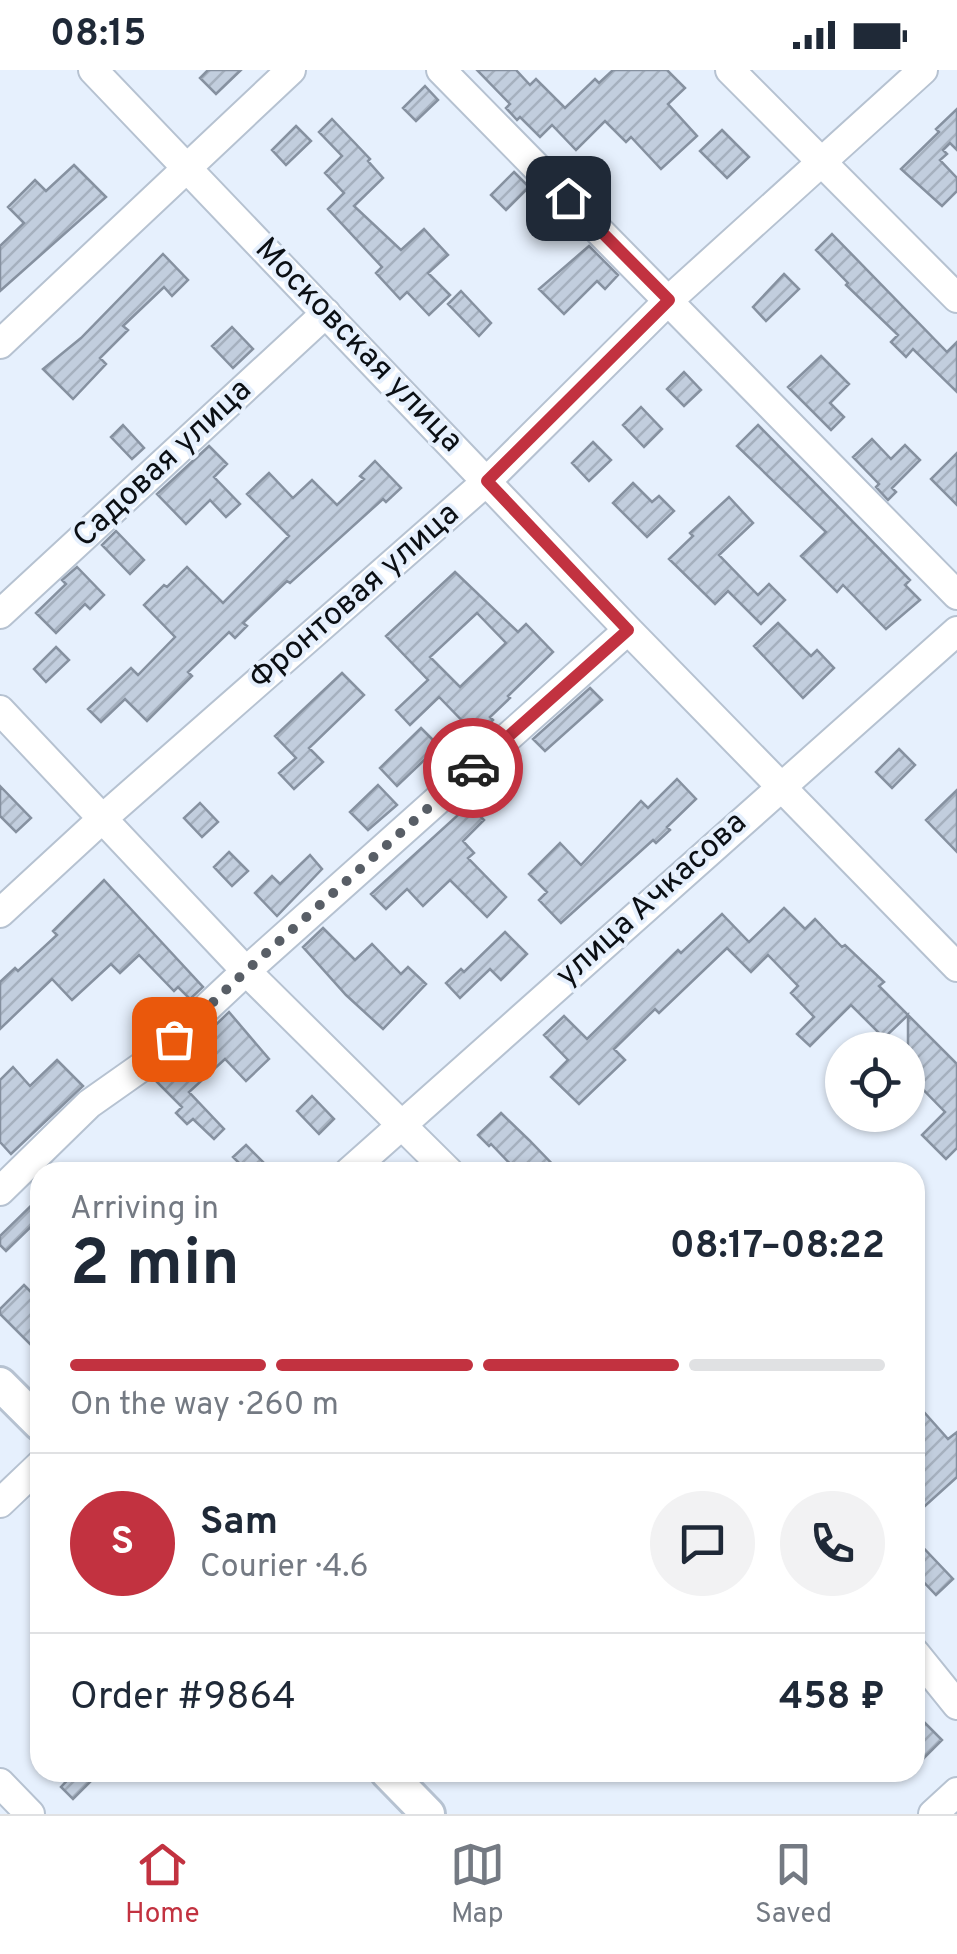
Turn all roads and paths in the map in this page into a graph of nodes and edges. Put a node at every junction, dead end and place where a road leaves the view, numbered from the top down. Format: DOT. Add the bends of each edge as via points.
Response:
graph roads {
  1 [pos="93,70"];
  2 [pos="291,70"];
  3 [pos="442,70"];
  4 [pos="730,70"];
  5 [pos="923,70"];
  6 [pos="822,163"];
  7 [pos="186,167"];
  8 [pos="957,298"];
  9 [pos="669,300"];
  10 [pos="326,313"];
  11 [pos="0,344"];
  12 [pos="487,481"];
  13 [pos="957,595"];
  14 [pos="0,614"];
  15 [pos="628,630"];
  16 [pos="957,631"];
  17 [pos="0,710"];
  18 [pos="782,785"];
  19 [pos="102,819"];
  20 [pos="0,914"];
  21 [pos="957,966"];
  22 [pos="246,971"];
  23 [pos="401,1123"];
  24 [pos="360,1162"];
  25 [pos="438,1162"];
  26 [pos="0,1191"];
  27 [pos="0,1384"];
  28 [pos="30,1414"];
  29 [pos="30,1475"];
  30 [pos="0,1503"];
  31 [pos="925,1665"];
  32 [pos="957,1705"];
  33 [pos="396,1782"];
  34 [pos="0,1783"];
  35 [pos="957,1792"];
  36 [pos="30,1814"];
  37 [pos="428,1814"];
  38 [pos="933,1814"];
  1 -- 7 [label="street, Московская улица"];
  2 -- 7 [label="street"];
  3 -- 9 [label="street"];
  4 -- 6 [label="street"];
  5 -- 6 [label="street, Фронтовая улица"];
  6 -- 8 [label="street"];
  6 -- 9 [label="street, Фронтовая улица"];
  7 -- 10 [label="street, Московская улица"];
  7 -- 11 [label="street"];
  9 -- 12 [label="street, Фронтовая улица"];
  9 -- 13 [label="street"];
  10 -- 12 [label="street, Московская улица"];
  10 -- 14 [label="street, Садовая улица"];
  12 -- 15 [label="street, Московская улица"];
  12 -- 19 [label="street, Фронтовая улица"];
  15 -- 18 [label="street, Московская улица"];
  15 -- 22 [label="street"];
  16 -- 18 [label="street, улица Ачкасова"];
  17 -- 19 [label="street"];
  18 -- 21 [label="street, Московская улица"];
  18 -- 23 [label="street, улица Ачкасова"];
  19 -- 20 [label="street, Фронтовая улица"];
  19 -- 22 [label="street"];
  22 -- 23 [label="street"];
  22 -- 26 [label="street" via="150,1062 89,1104"];
  23 -- 24 [label="street, улица Ачкасова"];
  23 -- 25 [label="street"];
  27 -- 28 [label="main road"];
  29 -- 30 [label="street"];
  31 -- 32 [label="street"];
  33 -- 37 [label="main road"];
  34 -- 36 [label="street"];
  35 -- 38 [label="street"];
}
